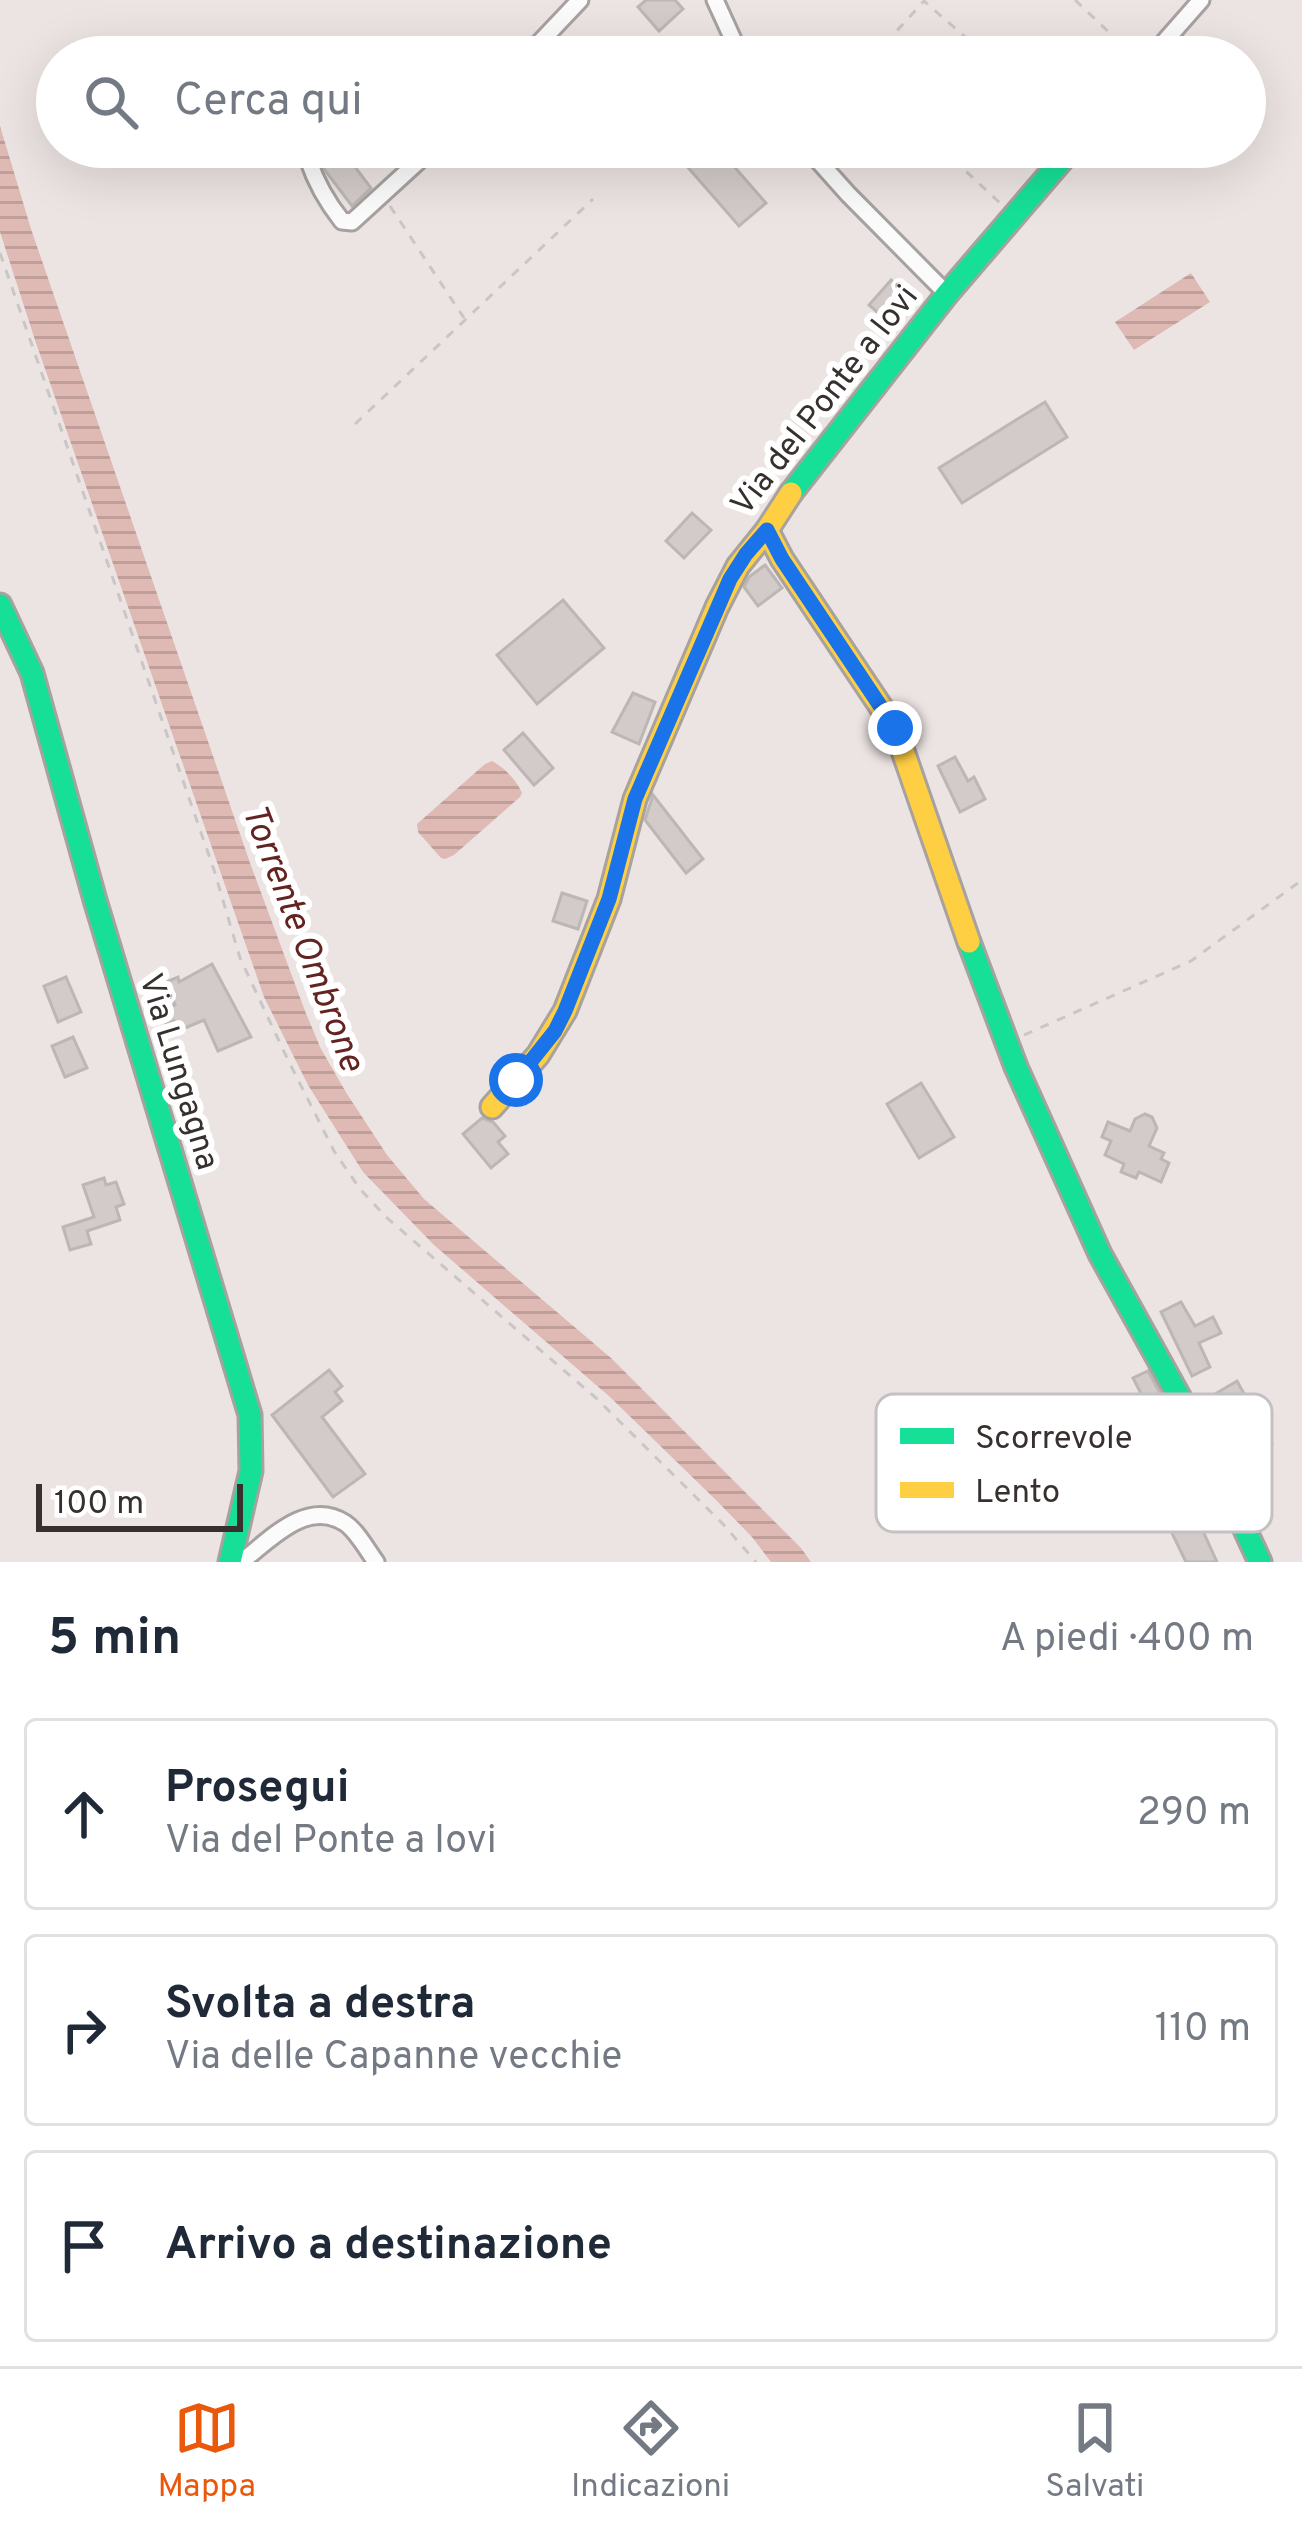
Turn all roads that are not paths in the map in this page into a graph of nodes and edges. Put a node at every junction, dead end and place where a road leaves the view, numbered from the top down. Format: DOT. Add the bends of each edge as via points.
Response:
graph roads {
  1 [pos="580,0"];
  2 [pos="716,0"];
  3 [pos="1201,0"];
  4 [pos="546,36"];
  5 [pos="732,36"];
  6 [pos="1169,36"];
  7 [pos="311,168"];
  8 [pos="411,168"];
  9 [pos="825,168"];
  10 [pos="1054,168"];
  11 [pos="946,293"];
  12 [pos="767,530"];
  13 [pos="0,605"];
  14 [pos="492,1107"];
  15 [pos="1178,1394"];
  16 [pos="1246,1532"];
  17 [pos="230,1562"];
  18 [pos="241,1562"];
  19 [pos="376,1562"];
  20 [pos="1260,1562"];
  1 -- 4 [label="street"];
  2 -- 5 [label="street"];
  3 -- 6 [label="street"];
  7 -- 8 [label="street" via="342,221 352,222"];
  9 -- 11 [label="street"];
  10 -- 11 [label="street, Via del Ponte a Iovi"];
  11 -- 12 [label="street, Via del Ponte a Iovi"];
  12 -- 14 [label="street, Via del Ponte a Iovi" via="730,579 635,799 609,899 565,1011"];
  12 -- 15 [label="street" via="902,743 1006,1043 1100,1254"];
  13 -- 17 [label="street, Via Lungagna" via="32,673 250,1415 248,1500"];
  16 -- 20 [label="street"];
  18 -- 19 [label="street" via="296,1520 318,1515 344,1522"];
}
